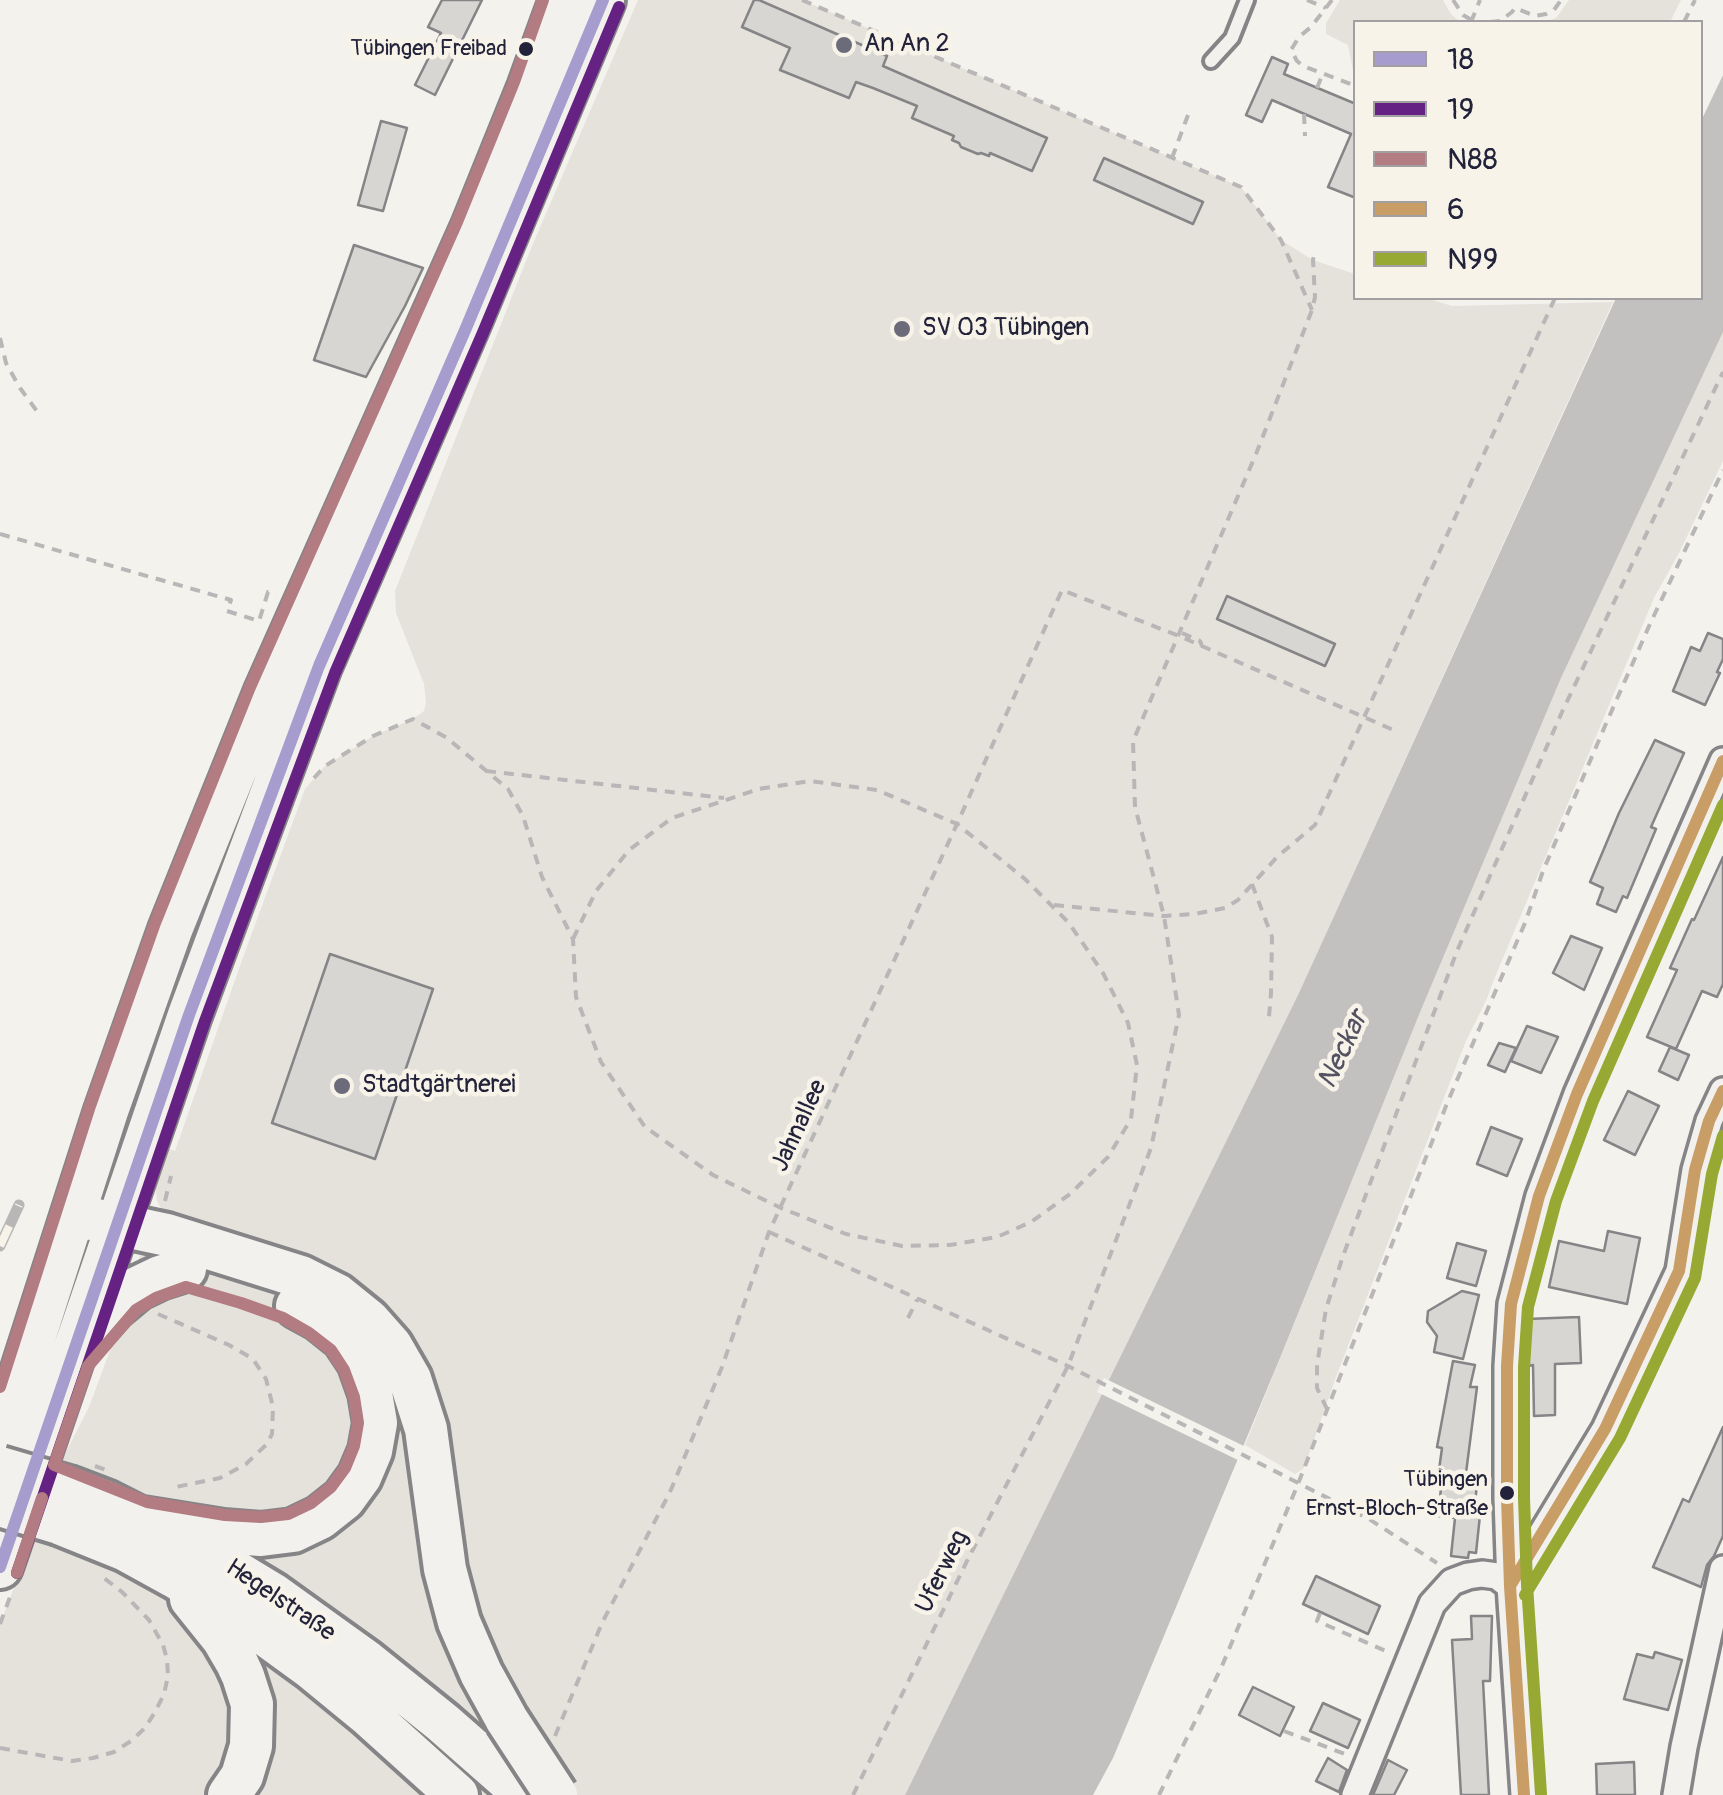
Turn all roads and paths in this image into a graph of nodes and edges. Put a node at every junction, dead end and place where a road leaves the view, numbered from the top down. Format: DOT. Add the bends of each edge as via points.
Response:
graph roads {
  1 [pos="562,0"];
  2 [pos="603,0"];
  3 [pos="802,0"];
  4 [pos="1247,0"];
  5 [pos="1307,0"];
  6 [pos="1332,0"];
  7 [pos="1453,0"];
  8 [pos="1561,0"];
  9 [pos="1326,8"];
  10 [pos="1470,20"];
  11 [pos="1501,20"];
  12 [pos="1211,61"];
  13 [pos="1323,73"];
  14 [pos="1353,85"];
  15 [pos="1317,88"];
  16 [pos="1304,114"];
  17 [pos="1188,116"];
  18 [pos="1305,136"];
  19 [pos="1172,158"];
  20 [pos="1315,251"];
  21 [pos="1554,300"];
  22 [pos="1312,310"];
  23 [pos="0,338"];
  24 [pos="1723,372"];
  25 [pos="38,414"];
  26 [pos="1723,470"];
  27 [pos="0,534"];
  28 [pos="276,594"];
  29 [pos="1180,634"];
  30 [pos="1363,716"];
  31 [pos="1398,732"];
  32 [pos="1723,761"];
  33 [pos="486,771"];
  34 [pos="305,789"];
  35 [pos="729,799"];
  36 [pos="958,824"];
  37 [pos="1252,884"];
  38 [pos="1050,904"];
  39 [pos="1164,916"];
  40 [pos="573,939"];
  41 [pos="1269,1017"];
  42 [pos="1723,1091"];
  43 [pos="174,1162"];
  44 [pos="781,1208"];
  45 [pos="72,1219"];
  46 [pos="769,1232"];
  47 [pos="126,1235"];
  48 [pos="185,1270"];
  49 [pos="918,1299"];
  50 [pos="156,1313"];
  51 [pos="908,1318"];
  52 [pos="72,1358"];
  53 [pos="1068,1366"];
  54 [pos="1327,1409"];
  55 [pos="0,1444"];
  56 [pos="0,1468"];
  57 [pos="1298,1484"];
  58 [pos="150,1503"];
  59 [pos="0,1504"];
  60 [pos="66,1506"];
  61 [pos="0,1567"];
  62 [pos="1723,1569"];
  63 [pos="97,1573"];
  64 [pos="175,1576"];
  65 [pos="1452,1582"];
  66 [pos="1510,1586"];
  67 [pos="1320,1612"];
  68 [pos="1331,1617"];
  69 [pos="1327,1626"];
  70 [pos="1352,1626"];
  71 [pos="1348,1635"];
  72 [pos="1410,1662"];
  73 [pos="1284,1730"];
  74 [pos="555,1735"];
  75 [pos="0,1748"];
  76 [pos="1369,1764"];
  77 [pos="229,1795"];
  78 [pos="457,1795"];
  79 [pos="524,1795"];
  80 [pos="556,1795"];
  81 [pos="853,1795"];
  82 [pos="1159,1795"];
  83 [pos="1355,1795"];
  84 [pos="1524,1795"];
  85 [pos="1676,1795"];
  1 -- 45 [label="main road" via="473,229 266,694 171,930"];
  2 -- 47 [label="main road" via="318,666 189,1015"];
  3 -- 19 [label="path"];
  4 -- 12 [label="lane" via="1232,38"];
  5 -- 9 [label="path"];
  6 -- 9 [label="path"];
  7 -- 10 [label="path"];
  8 -- 11 [label="path" via="1546,14 1515,8"];
  9 -- 13 [label="path" via="1291,50 1303,66"];
  13 -- 14 [label="path"];
  13 -- 15 [label="path"];
  16 -- 18 [label="path"];
  17 -- 19 [label="path"];
  19 -- 22 [label="path" via="1242,187 1281,240"];
  20 -- 22 [label="path"];
  21 -- 30 [label="path"];
  22 -- 29 [label="path, Uferweg"];
  23 -- 25 [label="path" via="6,363"];
  24 -- 54 [label="path" via="1457,951 1326,1309 1317,1388"];
  26 -- 54 [label="path" via="1550,854"];
  27 -- 28 [label="path" via="232,600 227,611 259,621 268,592"];
  29 -- 30 [label="path"];
  29 -- 36 [label="path, Jahnallee" via="1062,590"];
  29 -- 39 [label="path, Uferweg" via="1132,740 1135,807"];
  30 -- 31 [label="path"];
  30 -- 37 [label="path" via="1316,825"];
  32 -- 66 [label="street" via="1577,1094 1520,1268 1506,1366"];
  33 -- 34 [label="path" via="413,719 325,766"];
  33 -- 35 [label="path"];
  33 -- 40 [label="path" via="508,789 523,816 542,877"];
  35 -- 36 [label="path" via="810,781 876,790"];
  35 -- 40 [label="path" via="672,818 629,850 596,892"];
  36 -- 38 [label="path"];
  36 -- 44 [label="path, Jahnallee"];
  37 -- 39 [label="path" via="1225,908"];
  37 -- 41 [label="path" via="1272,937"];
  38 -- 39 [label="path"];
  38 -- 44 [label="path" via="1103,973 1128,1023 1137,1065 1131,1119 1108,1157 1031,1222 997,1237 953,1244 902,1246 846,1234"];
  39 -- 53 [label="path, Uferweg" via="1179,1015 1151,1148"];
  40 -- 44 [label="path" via="576,998 601,1062 646,1127 714,1176"];
  42 -- 66 [label="street" via="1695,1170 1679,1271 1605,1429"];
  43 -- 47 [label="path" via="167,1196"];
  44 -- 46 [label="path, Jahnallee"];
  45 -- 47 [label="main road" via="95,1243"];
  45 -- 55 [label="main road"];
  46 -- 49 [label="path"];
  46 -- 74 [label="path, Jahnallee" via="670,1492 602,1623"];
  47 -- 48 [label="main road"];
  47 -- 52 [label="main road"];
  47 -- 80 [label="main road, bridge" via="254,1260 301,1277 337,1295 391,1346 426,1429 459,1622 481,1674"];
  48 -- 52 [label="main road" via="125,1296"];
  48 -- 58 [label="main road" via="290,1302 344,1338 372,1393 376,1423 371,1451 344,1499 293,1531 223,1532"];
  49 -- 51 [label="path"];
  49 -- 53 [label="path"];
  50 -- 58 [label="path" via="253,1359 266,1379 274,1421 267,1444 246,1464"];
  52 -- 61 [label="main road"];
  53 -- 57 [label="path"];
  53 -- 81 [label="path, Uferweg"];
  54 -- 57 [label="path"];
  56 -- 60 [label="main road, Hegelstraße, bridge"];
  57 -- 65 [label="path" via="1430,1557"];
  57 -- 82 [label="path"];
  58 -- 60 [label="main road, Hegelstraße"];
  58 -- 79 [label="main road, Hegelstraße" via="444,1723"];
  59 -- 60 [label="main road, Hegelstraße, bridge"];
  60 -- 64 [label="main road, Hegelstraße"];
  62 -- 85 [label="street"];
  63 -- 75 [label="path" via="149,1620 163,1645 168,1676 156,1712 131,1740 93,1758"];
  64 -- 77 [label="main road" via="223,1639 252,1704 251,1746"];
  64 -- 78 [label="main road, Hegelstraße" via="311,1668"];
  65 -- 66 [label="street" via="1482,1574"];
  65 -- 72 [label="street" via="1432,1604"];
  66 -- 84 [label="street"];
  67 -- 69 [label="path" via="1317,1621"];
  68 -- 69 [label="path"];
  69 -- 71 [label="path"];
  70 -- 71 [label="path"];
  71 -- 72 [label="path"];
  72 -- 76 [label="street"];
  73 -- 76 [label="path"];
  76 -- 83 [label="street"];
}
